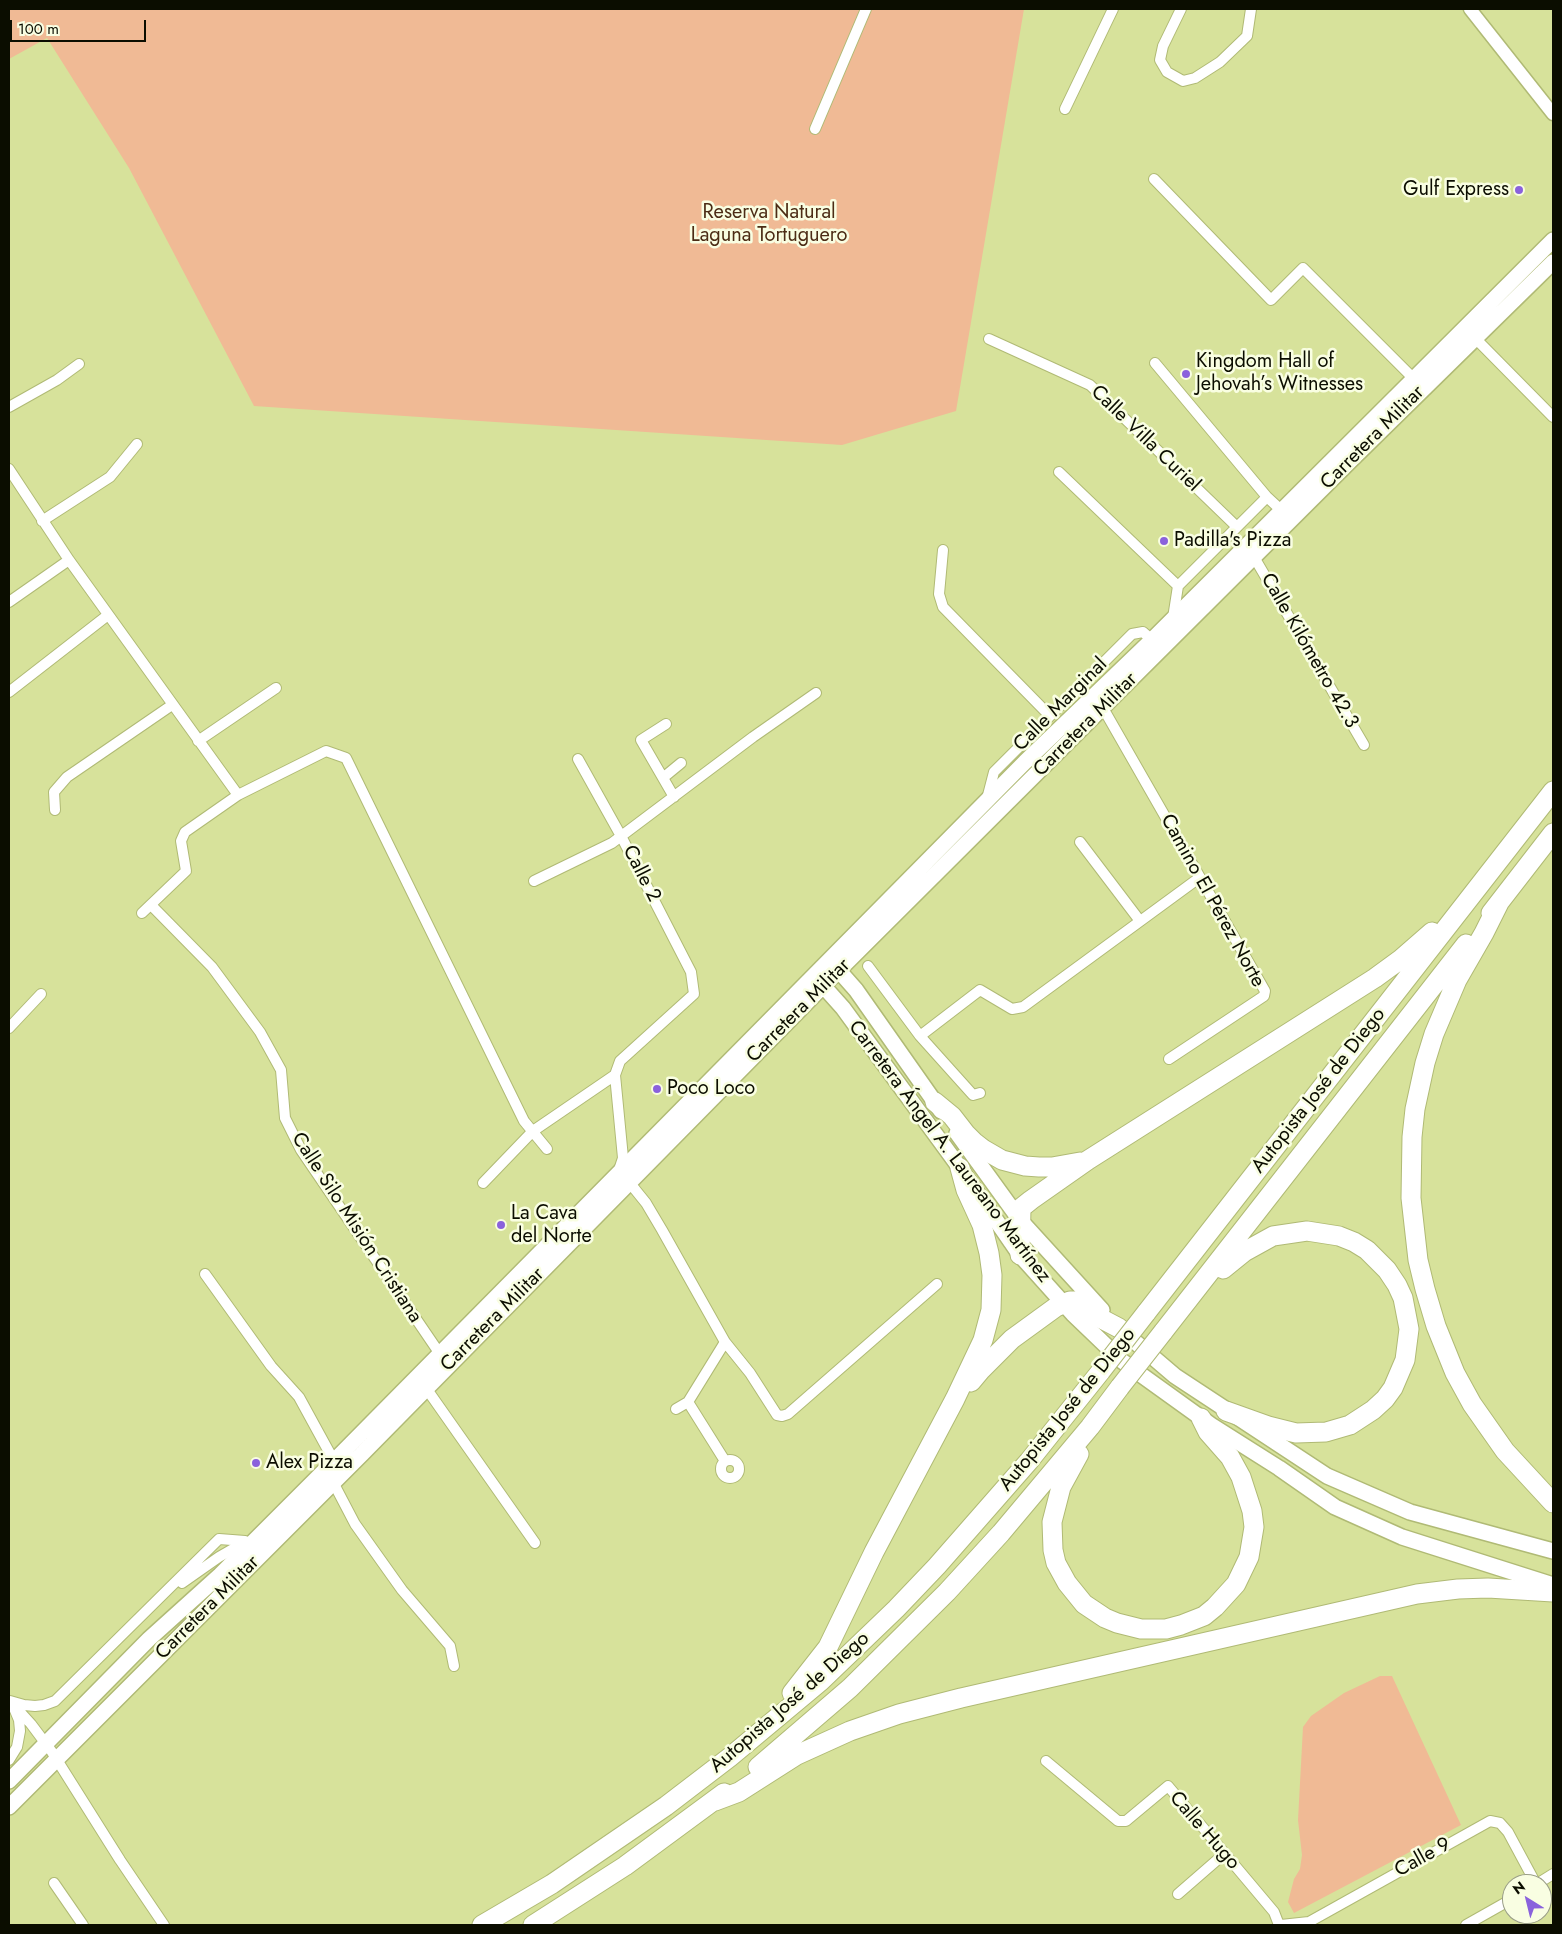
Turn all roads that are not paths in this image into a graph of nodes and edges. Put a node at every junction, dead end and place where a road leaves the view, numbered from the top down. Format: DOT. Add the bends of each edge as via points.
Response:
graph roads {
  1 [pos="866,9"];
  2 [pos="1113,9"];
  3 [pos="1181,9"];
  4 [pos="1251,9"];
  5 [pos="1470,9"];
  6 [pos="1065,109"];
  7 [pos="1553,114"];
  8 [pos="815,129"];
  9 [pos="1154,179"];
  10 [pos="1553,240"];
  11 [pos="1553,262"];
  12 [pos="1475,338"];
  13 [pos="989,339"];
  14 [pos="1156,363"];
  15 [pos="79,364"];
  16 [pos="1414,379"];
  17 [pos="9,407"];
  18 [pos="1553,417"];
  19 [pos="137,444"];
  20 [pos="9,469"];
  21 [pos="1059,472"];
  22 [pos="1267,497"];
  23 [pos="1281,510"];
  24 [pos="42,521"];
  25 [pos="1237,527"];
  26 [pos="943,550"];
  27 [pos="1254,556"];
  28 [pos="69,560"];
  29 [pos="1178,586"];
  30 [pos="9,602"];
  31 [pos="108,615"];
  32 [pos="1173,619"];
  33 [pos="1152,640"];
  34 [pos="276,688"];
  35 [pos="9,692"];
  36 [pos="816,693"];
  37 [pos="172,705"];
  38 [pos="1102,708"];
  39 [pos="1050,716"];
  40 [pos="666,724"];
  41 [pos="198,741"];
  42 [pos="1364,745"];
  43 [pos="578,759"];
  44 [pos="680,763"];
  45 [pos="664,777"];
  46 [pos="1553,791"];
  47 [pos="238,795"];
  48 [pos="674,797"];
  49 [pos="987,800"];
  50 [pos="55,810"];
  51 [pos="1553,833"];
  52 [pos="621,836"];
  53 [pos="1080,842"];
  54 [pos="1199,878"];
  55 [pos="534,881"];
  56 [pos="1472,896"];
  57 [pos="1498,903"];
  58 [pos="151,905"];
  59 [pos="142,913"];
  60 [pos="1140,921"];
  61 [pos="829,960"];
  62 [pos="868,966"];
  63 [pos="839,971"];
  64 [pos="818,981"];
  65 [pos="41,994"];
  66 [pos="9,1028"];
  67 [pos="920,1036"];
  68 [pos="1169,1059"];
  69 [pos="615,1075"];
  70 [pos="980,1093"];
  71 [pos="935,1102"];
  72 [pos="533,1131"];
  73 [pos="547,1150"];
  74 [pos="1088,1160"];
  75 [pos="960,1168"];
  76 [pos="624,1179"];
  77 [pos="483,1183"];
  78 [pos="1020,1220"];
  79 [pos="1020,1255"];
  80 [pos="205,1274"];
  81 [pos="937,1284"];
  82 [pos="1190,1298"];
  83 [pos="1064,1304"];
  84 [pos="1118,1328"];
  85 [pos="724,1342"];
  86 [pos="440,1354"];
  87 [pos="426,1388"];
  88 [pos="955,1399"];
  89 [pos="688,1402"];
  90 [pos="676,1409"];
  91 [pos="1226,1411"];
  92 [pos="1200,1418"];
  93 [pos="1090,1427"];
  94 [pos="334,1461"];
  95 [pos="725,1461"];
  96 [pos="333,1482"];
  97 [pos="1553,1503"];
  98 [pos="265,1530"];
  99 [pos="245,1541"];
  100 [pos="535,1543"];
  101 [pos="1553,1552"];
  102 [pos="1553,1585"];
  103 [pos="1553,1592"];
  104 [pos="153,1603"];
  105 [pos="454,1666"];
  106 [pos="9,1700"];
  107 [pos="46,1743"];
  108 [pos="57,1759"];
  109 [pos="9,1760"];
  110 [pos="1046,1761"];
  111 [pos="713,1770"];
  112 [pos="9,1781"];
  113 [pos="715,1801"];
  114 [pos="9,1807"];
  115 [pos="1224,1854"];
  116 [pos="1531,1874"];
  117 [pos="54,1883"];
  118 [pos="1178,1894"];
  119 [pos="1502,1905"];
  120 [pos="83,1925"];
  121 [pos="164,1925"];
  122 [pos="482,1925"];
  123 [pos="533,1925"];
  124 [pos="1280,1925"];
  125 [pos="1466,1925"];
  1 -- 8 [label="street"];
  2 -- 6 [label="street"];
  3 -- 4 [label="street" via="1163,46 1160,60 1167,72 1183,81 1195,78 1220,62 1248,36"];
  5 -- 7 [label="street"];
  9 -- 16 [label="street" via="1271,300 1303,268"];
  10 -- 16 [label="main road, Carretera Militar"];
  11 -- 12 [label="main road, Carretera Militar"];
  12 -- 18 [label="street"];
  12 -- 27 [label="main road, Carretera Militar"];
  13 -- 25 [label="street, Calle Villa Curiel" via="1090,385"];
  14 -- 22 [label="street"];
  15 -- 17 [label="street"];
  16 -- 23 [label="main road, Carretera Militar"];
  19 -- 24 [label="street" via="110,477"];
  20 -- 24 [label="street"];
  21 -- 29 [label="street"];
  22 -- 23 [label="street"];
  22 -- 25 [label="street"];
  23 -- 32 [label="main road, Carretera Militar"];
  24 -- 28 [label="street"];
  25 -- 29 [label="street"];
  26 -- 39 [label="street" via="939,594 943,607"];
  27 -- 38 [label="main road, Carretera Militar"];
  27 -- 42 [label="street, Calle Kilómetro 42.3"];
  28 -- 30 [label="street"];
  28 -- 31 [label="street"];
  29 -- 32 [label="street"];
  31 -- 35 [label="street"];
  31 -- 37 [label="street"];
  32 -- 33 [label="main road, Carretera Militar"];
  33 -- 39 [label="street, Calle Marginal" via="1143,632 1132,634"];
  33 -- 49 [label="main road, Carretera Militar"];
  34 -- 41 [label="street"];
  36 -- 48 [label="street"];
  37 -- 41 [label="street"];
  37 -- 50 [label="street" via="67,777 54,792"];
  38 -- 54 [label="street, Camino El Pérez Norte"];
  38 -- 63 [label="main road, Carretera Militar"];
  39 -- 49 [label="street, Calle Marginal" via="994,772"];
  40 -- 45 [label="street" via="641,740"];
  41 -- 47 [label="street"];
  43 -- 52 [label="street, Calle 2"];
  44 -- 45 [label="street"];
  45 -- 48 [label="street"];
  46 -- 56 [label="highway, Autopista José de Diego"];
  47 -- 58 [label="street" via="185,832 182,841 186,870"];
  47 -- 72 [label="street" via="326,751 346,758 524,1121"];
  48 -- 52 [label="street"];
  49 -- 61 [label="main road, Carretera Militar"];
  51 -- 57 [label="highway, Autopista José de Diego"];
  52 -- 55 [label="street"];
  52 -- 69 [label="street, Calle 2" via="691,972 694,994 620,1061"];
  53 -- 60 [label="street"];
  54 -- 60 [label="street"];
  54 -- 68 [label="street, Camino El Pérez Norte" via="1265,991 1264,996"];
  56 -- 74 [label="highway" via="1375,978"];
  56 -- 111 [label="highway, Autopista José de Diego, bridge" via="1023,1468 902,1603 821,1680"];
  57 -- 82 [label="highway, Autopista José de Diego"];
  57 -- 97 [label="highway" via="1457,980 1425,1063 1412,1137 1412,1207 1425,1289 1452,1366 1472,1404 1505,1451"];
  58 -- 59 [label="street"];
  58 -- 86 [label="street, Calle Silo Misión Cristiana" via="212,967 260,1032 281,1070 285,1118 301,1150"];
  60 -- 67 [label="street" via="1023,1007 1012,1009 980,990"];
  61 -- 63 [label="main road, Carretera Ángel A. Laureano Martínez"];
  61 -- 64 [label="main road, Carretera Militar"];
  62 -- 67 [label="street"];
  63 -- 64 [label="main road, Carretera Militar"];
  63 -- 71 [label="main road, Carretera Ángel A. Laureano Martínez"];
  64 -- 75 [label="main road, Carretera Ángel A. Laureano Martínez" via="843,1008"];
  64 -- 76 [label="main road, Carretera Militar"];
  65 -- 66 [label="street"];
  67 -- 70 [label="street" via="973,1095"];
  69 -- 72 [label="street"];
  69 -- 76 [label="street"];
  71 -- 74 [label="highway" via="974,1142 1002,1160 1052,1168"];
  71 -- 78 [label="main road, Carretera Ángel A. Laureano Martínez"];
  72 -- 73 [label="street"];
  72 -- 77 [label="street"];
  74 -- 78 [label="highway" via="1021,1208"];
  75 -- 79 [label="main road, Carretera Ángel A. Laureano Martínez"];
  75 -- 88 [label="highway" via="986,1237 992,1295 983,1340"];
  76 -- 85 [label="street" via="654,1216"];
  76 -- 86 [label="main road, Carretera Militar"];
  76 -- 87 [label="main road, Carretera Militar"];
  78 -- 79 [label="highway"];
  78 -- 84 [label="main road, Carretera Ángel A. Laureano Martínez"];
  79 -- 83 [label="main road, Carretera Ángel A. Laureano Martínez"];
  80 -- 94 [label="street" via="271,1366 299,1397"];
  81 -- 85 [label="street" via="782,1416 777,1415 750,1373"];
  82 -- 91 [label="highway" via="1256,1244 1273,1236 1307,1231 1339,1236 1367,1250 1387,1270 1403,1298 1409,1329 1405,1360 1385,1399 1362,1418 1350,1425 1311,1434 1268,1426"];
  82 -- 93 [label="highway, Autopista José de Diego, bridge"];
  83 -- 84 [label="highway" via="1080,1301"];
  83 -- 88 [label="highway" via="1012,1339"];
  83 -- 92 [label="main road, Carretera Ángel A. Laureano Martínez" via="1122,1361"];
  84 -- 91 [label="main road, Carretera Ángel A. Laureano Martínez" via="1175,1376"];
  85 -- 89 [label="street"];
  86 -- 94 [label="main road, Carretera Militar"];
  87 -- 96 [label="main road, Carretera Militar"];
  87 -- 100 [label="street"];
  88 -- 111 [label="highway" via="828,1647 805,1679 734,1744"];
  89 -- 90 [label="street"];
  89 -- 95 [label="street"];
  91 -- 101 [label="main road, Carretera Ángel A. Laureano Martínez" via="1327,1476 1410,1512"];
  92 -- 93 [label="highway" via="1236,1467 1248,1495 1254,1528 1249,1557 1236,1584 1215,1607 1192,1622 1156,1630 1126,1626 1094,1611 1075,1594 1056,1562 1052,1536 1060,1487 1082,1449"];
  92 -- 102 [label="main road, Carretera Ángel A. Laureano Martínez" via="1335,1507 1402,1537"];
  93 -- 113 [label="highway, Autopista José de Diego" via="995,1539 887,1652 803,1729"];
  94 -- 96 [label="street"];
  94 -- 98 [label="main road, Carretera Militar"];
  96 -- 105 [label="street" via="355,1524 402,1590 450,1646"];
  96 -- 108 [label="main road, Carretera Militar"];
  98 -- 99 [label="street"];
  98 -- 107 [label="main road, Carretera Militar" via="166,1622"];
  99 -- 104 [label="street"];
  99 -- 104 [label="street" via="219,1539"];
  103 -- 113 [label="highway" via="1488,1588 1417,1594 952,1700 850,1731 790,1759 739,1792"];
  104 -- 106 [label="street" via="55,1701 35,1706"];
  106 -- 107 [label="street"];
  106 -- 109 [label="street" via="19,1720 20,1731 17,1747"];
  107 -- 108 [label="street"];
  107 -- 112 [label="main road, Carretera Militar"];
  108 -- 114 [label="main road, Carretera Militar"];
  108 -- 121 [label="street"];
  110 -- 115 [label="street, Calle Hugo" via="1118,1821 1126,1821 1168,1786"];
  111 -- 122 [label="highway, Autopista José de Diego" via="599,1853"];
  113 -- 123 [label="highway, Autopista José de Diego" via="625,1866"];
  115 -- 118 [label="street"];
  115 -- 124 [label="street, Calle Hugo" via="1274,1912"];
  116 -- 124 [label="street, Calle 9" via="1508,1832 1500,1823 1490,1821 1309,1922"];
  117 -- 120 [label="street"];
  119 -- 125 [label="street"];
}
